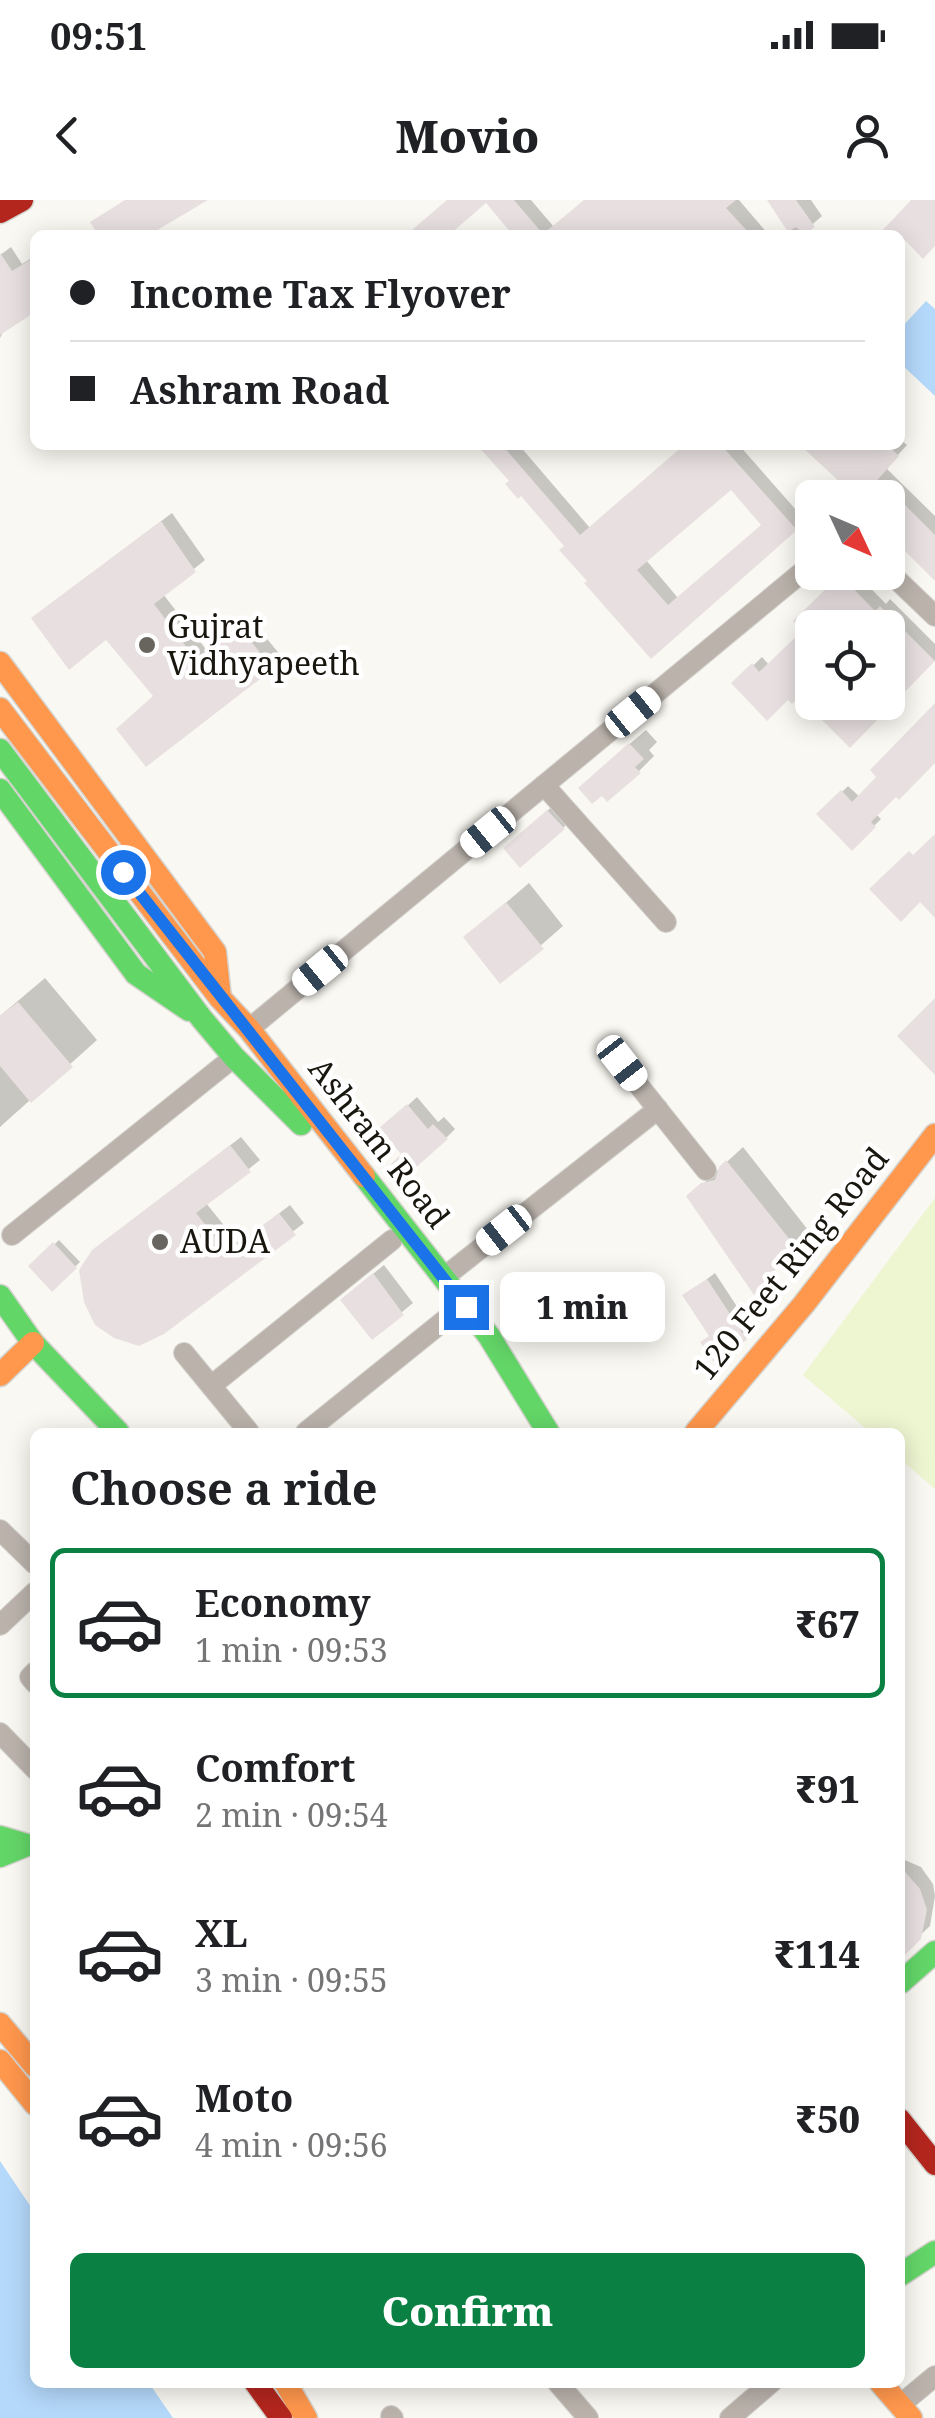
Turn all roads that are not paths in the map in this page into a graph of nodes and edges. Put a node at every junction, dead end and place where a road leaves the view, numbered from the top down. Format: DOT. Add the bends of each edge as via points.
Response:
graph roads {
  1 [pos="22,200"];
  2 [pos="0,212"];
  3 [pos="795,578"];
  4 [pos="905,587"];
  5 [pos="935,616"];
  6 [pos="0,663"];
  7 [pos="0,708"];
  8 [pos="0,750"];
  9 [pos="544,785"];
  10 [pos="0,790"];
  11 [pos="666,922"];
  12 [pos="220,998"];
  13 [pos="202,1019"];
  14 [pos="249,1029"];
  15 [pos="234,1057"];
  16 [pos="622,1063"];
  17 [pos="658,1109"];
  18 [pos="935,1135"];
  19 [pos="935,1162"];
  20 [pos="706,1170"];
  21 [pos="12,1235"];
  22 [pos="392,1240"];
  23 [pos="443,1278"];
  24 [pos="0,1296"];
  25 [pos="451,1315"];
  26 [pos="33,1343"];
  27 [pos="184,1352"];
  28 [pos="0,1375"];
  29 [pos="211,1386"];
  30 [pos="114,1428"];
  31 [pos="245,1428"];
  32 [pos="311,1428"];
  33 [pos="528,1428"];
  34 [pos="546,1428"];
  35 [pos="699,1428"];
  36 [pos="721,1428"];
  37 [pos="0,1530"];
  38 [pos="30,1559"];
  39 [pos="30,1597"];
  40 [pos="0,1625"];
  41 [pos="0,1733"];
  42 [pos="30,1764"];
  43 [pos="0,1837"];
  44 [pos="30,1845"];
  45 [pos="30,1845"];
  46 [pos="0,1856"];
  47 [pos="935,1952"];
  48 [pos="905,1979"];
  49 [pos="0,2024"];
  50 [pos="30,2060"];
  51 [pos="0,2061"];
  52 [pos="905,2097"];
  53 [pos="30,2098"];
  54 [pos="905,2126"];
  55 [pos="935,2135"];
  56 [pos="935,2164"];
  57 [pos="935,2252"];
  58 [pos="905,2273"];
  59 [pos="935,2376"];
  60 [pos="259,2388"];
  61 [pos="288,2388"];
  62 [pos="562,2388"];
  63 [pos="763,2388"];
  64 [pos="885,2388"];
  65 [pos="905,2411"];
  66 [pos="281,2418"];
  67 [pos="306,2418"];
  68 [pos="588,2418"];
  69 [pos="730,2418"];
  1 -- 2 [label="main road"];
  3 -- 9 [label="street"];
  4 -- 5 [label="street"];
  6 -- 12 [label="main road" via="215,952"];
  7 -- 12 [label="main road, Ashram Road"];
  8 -- 13 [label="main road"];
  9 -- 11 [label="street"];
  9 -- 14 [label="street"];
  10 -- 13 [label="main road" via="136,974"];
  12 -- 14 [label="main road, Ashram Road"];
  13 -- 15 [label="main road, Ashram Road"];
  14 -- 23 [label="main road, Ashram Road"];
  15 -- 21 [label="street"];
  15 -- 22 [label="main road, Ashram Road" via="302,1124"];
  16 -- 17 [label="street"];
  17 -- 20 [label="street"];
  17 -- 23 [label="street"];
  18 -- 35 [label="main road, 120 Feet Ring Road"];
  19 -- 36 [label="main road, 120 Feet Ring Road"];
  22 -- 25 [label="main road, Ashram Road"];
  22 -- 29 [label="street"];
  23 -- 34 [label="main road, Ashram Road" via="489,1336"];
  24 -- 26 [label="main road"];
  25 -- 32 [label="street"];
  25 -- 33 [label="main road, Ashram Road"];
  26 -- 28 [label="main road"];
  26 -- 30 [label="main road"];
  27 -- 29 [label="street"];
  29 -- 31 [label="street"];
  37 -- 38 [label="street"];
  39 -- 40 [label="street"];
  41 -- 42 [label="street"];
  43 -- 44 [label="main road"];
  45 -- 46 [label="main road"];
  47 -- 48 [label="main road"];
  49 -- 50 [label="main road"];
  51 -- 53 [label="main road"];
  52 -- 55 [label="main road"];
  54 -- 56 [label="main road"];
  57 -- 58 [label="main road"];
  59 -- 65 [label="street"];
  60 -- 66 [label="main road"];
  61 -- 67 [label="main road"];
  62 -- 68 [label="street"];
  63 -- 69 [label="street"];
  64 -- 65 [label="main road"];
}
